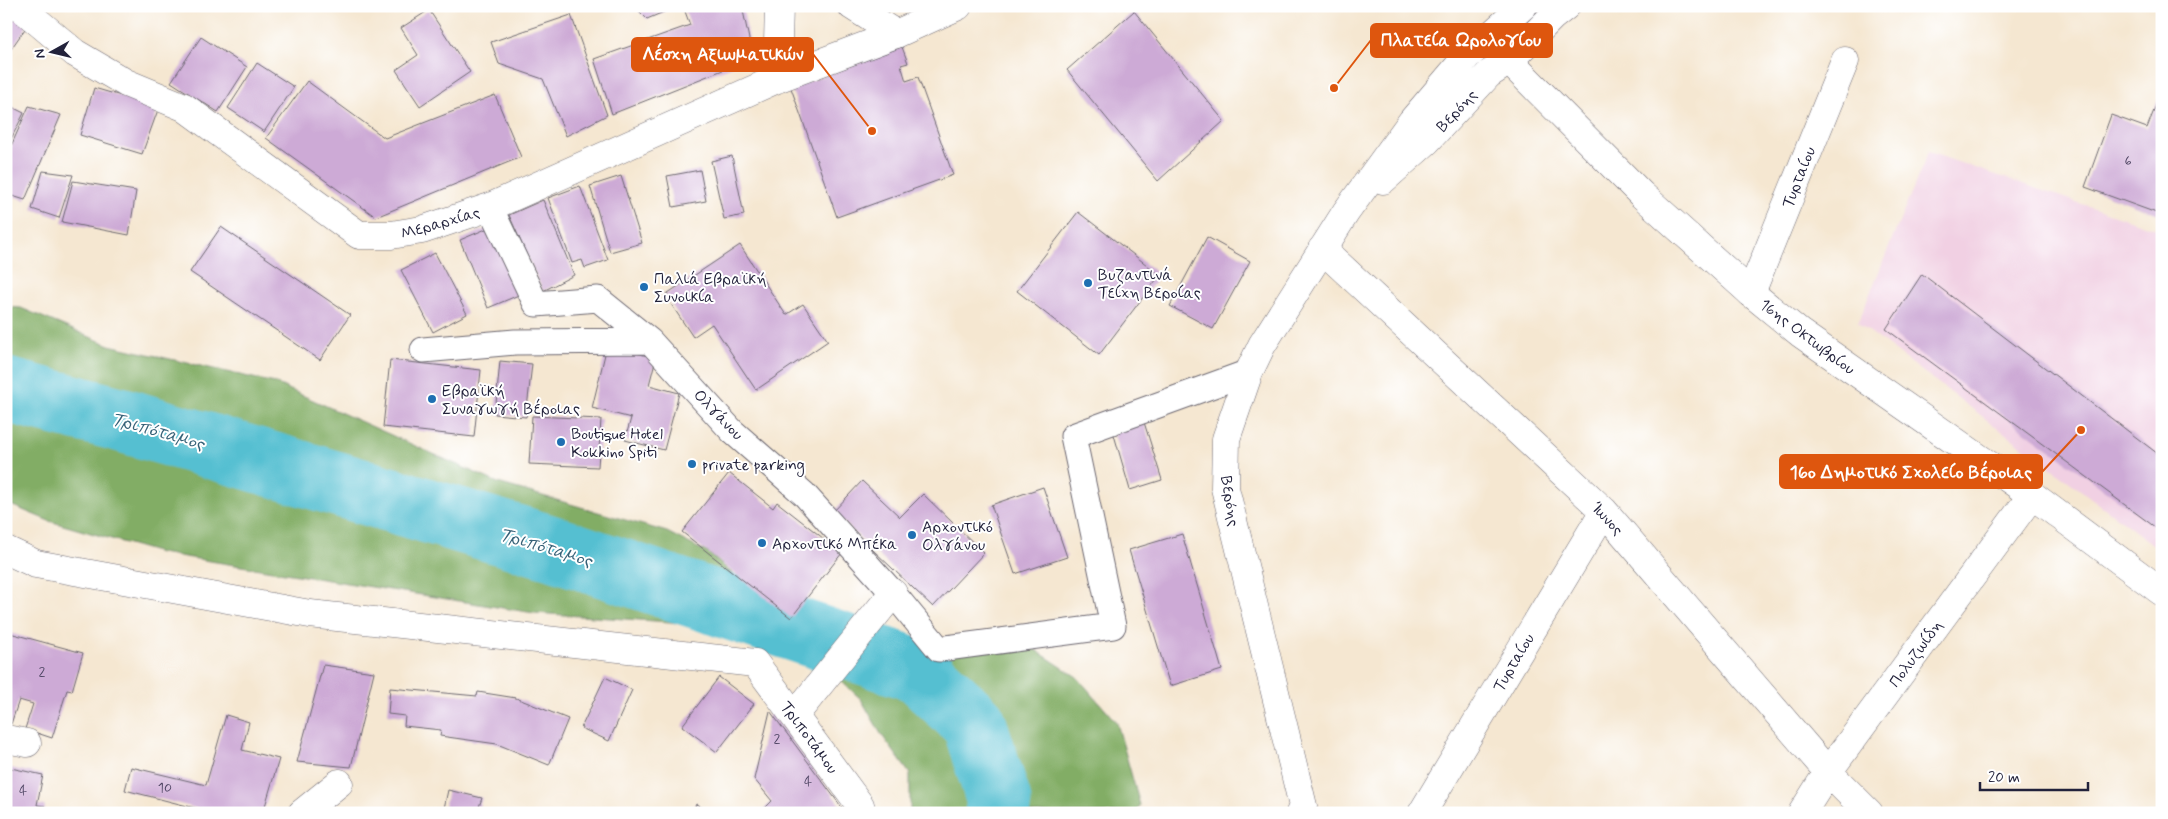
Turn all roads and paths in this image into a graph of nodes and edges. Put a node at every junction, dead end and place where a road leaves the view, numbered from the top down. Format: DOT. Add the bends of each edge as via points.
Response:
graph roads {
  1 [pos="19,6"];
  2 [pos="779,6"];
  3 [pos="852,6"];
  4 [pos="958,6"];
  5 [pos="1522,6"];
  6 [pos="1566,6"];
  7 [pos="896,34"];
  8 [pos="1489,37"];
  9 [pos="1509,61"];
  10 [pos="1845,61"];
  11 [pos="777,79"];
  12 [pos="490,207"];
  13 [pos="1346,212"];
  14 [pos="1322,249"];
  15 [pos="1751,293"];
  16 [pos="650,341"];
  17 [pos="423,350"];
  18 [pos="1249,372"];
  19 [pos="2032,495"];
  20 [pos="1604,511"];
  21 [pos="6,550"];
  22 [pos="2162,592"];
  23 [pos="893,593"];
  24 [pos="795,715"];
  25 [pos="1828,772"];
  26 [pos="339,783"];
  27 [pos="1303,810"];
  28 [pos="302,813"];
  29 [pos="862,813"];
  30 [pos="1422,813"];
  31 [pos="1802,813"];
  32 [pos="1868,813"];
  1 -- 12 [label="street, Μεραρχίας" via="74,53 126,83 184,107 359,235 391,235 422,230"];
  2 -- 11 [label="street"];
  3 -- 7 [label="street"];
  4 -- 7 [label="street, Μεραρχίας"];
  5 -- 8 [label="street, Βερόης"];
  6 -- 9 [label="street, Βερόης"];
  7 -- 11 [label="street, Μεραρχίας"];
  8 -- 9 [label="street, 16ης Οκτωβρίου"];
  8 -- 13 [label="street, Βερόης" via="1468,55 1412,121"];
  9 -- 13 [label="street, Βερόης" via="1489,74 1427,141"];
  9 -- 15 [label="street, 16ης Οκτωβρίου" via="1642,195"];
  10 -- 15 [label="street, Τυρταίου"];
  11 -- 12 [label="street, Μεραρχίας"];
  12 -- 16 [label="street, Ολγάνου" via="536,304 598,299"];
  13 -- 14 [label="street, Βερόης"];
  14 -- 18 [label="street, Βερόης" via="1262,345"];
  14 -- 20 [label="street, Ίωνος"];
  15 -- 19 [label="street, 16ης Οκτωβρίου" via="1800,333"];
  16 -- 17 [label="street" via="515,342"];
  16 -- 23 [label="street, Ολγάνου" via="732,431 804,494"];
  18 -- 23 [label="street, Ολγάνου" via="1073,436 1113,626 939,649"];
  18 -- 27 [label="street, Βερόης" via="1226,439 1225,488"];
  19 -- 22 [label="street, 16ης Οκτωβρίου"];
  19 -- 25 [label="street, Πολυζωίδη"];
  20 -- 25 [label="street, Ίωνος"];
  20 -- 30 [label="street, Τυρταίου"];
  21 -- 24 [label="street, Τριποτάμου" via="36,564 310,614 755,663"];
  23 -- 24 [label="street"];
  24 -- 29 [label="street, Τριποτάμου" via="860,805"];
  25 -- 31 [label="street, Πολυζωίδη"];
  25 -- 32 [label="street, Ίωνος"];
  26 -- 28 [label="street"];
}
